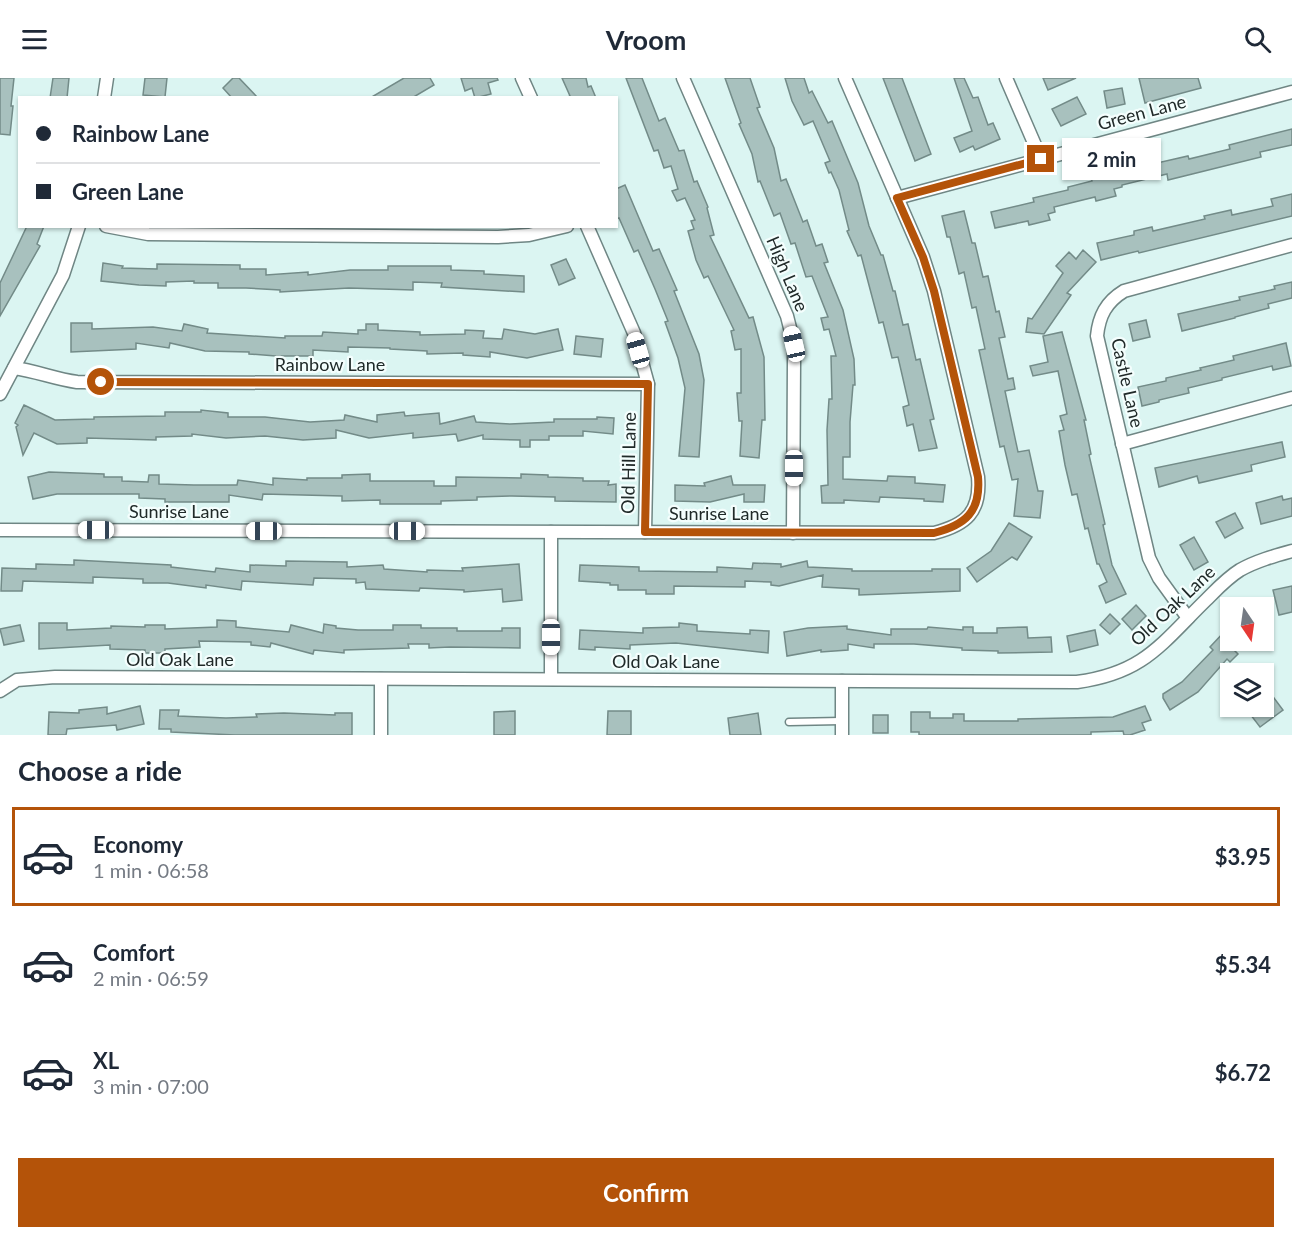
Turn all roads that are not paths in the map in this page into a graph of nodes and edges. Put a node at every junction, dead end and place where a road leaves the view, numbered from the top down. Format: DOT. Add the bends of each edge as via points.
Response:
graph roads {
  1 [pos="107,78"];
  2 [pos="522,78"];
  3 [pos="683,78"];
  4 [pos="845,78"];
  5 [pos="1006,78"];
  6 [pos="1292,92"];
  7 [pos="104,96"];
  8 [pos="530,96"];
  9 [pos="1041,159"];
  10 [pos="897,198"];
  11 [pos="78,228"];
  12 [pos="116,228"];
  13 [pos="559,228"];
  14 [pos="588,228"];
  15 [pos="1292,245"];
  16 [pos="14,368"];
  17 [pos="648,384"];
  18 [pos="0,394"];
  19 [pos="1292,398"];
  20 [pos="1122,444"];
  21 [pos="0,530"];
  22 [pos="551,532"];
  23 [pos="645,532"];
  24 [pos="793,533"];
  25 [pos="1292,551"];
  26 [pos="1188,618"];
  27 [pos="381,679"];
  28 [pos="551,679"];
  29 [pos="842,681"];
  30 [pos="0,691"];
  31 [pos="842,721"];
  32 [pos="789,722"];
  33 [pos="381,735"];
  34 [pos="842,735"];
  1 -- 7 [label="street"];
  2 -- 8 [label="street"];
  3 -- 24 [label="street, High Lane" via="787,316 794,344"];
  4 -- 10 [label="street, Sunrise Lane"];
  5 -- 9 [label="street"];
  6 -- 9 [label="street, Green Lane"];
  9 -- 10 [label="street, Green Lane"];
  10 -- 24 [label="street, Sunrise Lane" via="934,291 978,477 977,501 961,522 934,533"];
  11 -- 16 [label="street" via="63,275"];
  12 -- 13 [label="street" via="148,234 486,237 529,235"];
  14 -- 17 [label="street, Old Hill Lane" via="633,333"];
  15 -- 20 [label="street, Castle Lane" via="1139,285 1113,297 1102,312 1097,336"];
  16 -- 17 [label="street, Rainbow Lane" via="77,382"];
  16 -- 18 [label="street"];
  17 -- 23 [label="street, Old Hill Lane"];
  19 -- 20 [label="street"];
  20 -- 26 [label="street, Castle Lane" via="1149,558 1158,578"];
  21 -- 22 [label="street, Sunrise Lane"];
  22 -- 23 [label="street, Sunrise Lane"];
  22 -- 28 [label="street"];
  23 -- 24 [label="street, Sunrise Lane"];
  25 -- 26 [label="street, Old Oak Lane" via="1239,571"];
  26 -- 29 [label="street, Old Oak Lane" via="1146,659 1122,672 1094,680"];
  27 -- 28 [label="street, Old Oak Lane"];
  27 -- 30 [label="street, Old Oak Lane" via="26,678"];
  27 -- 33 [label="street"];
  28 -- 29 [label="street, Old Oak Lane"];
  29 -- 31 [label="street"];
  31 -- 32 [label="lane"];
  31 -- 34 [label="street"];
}
